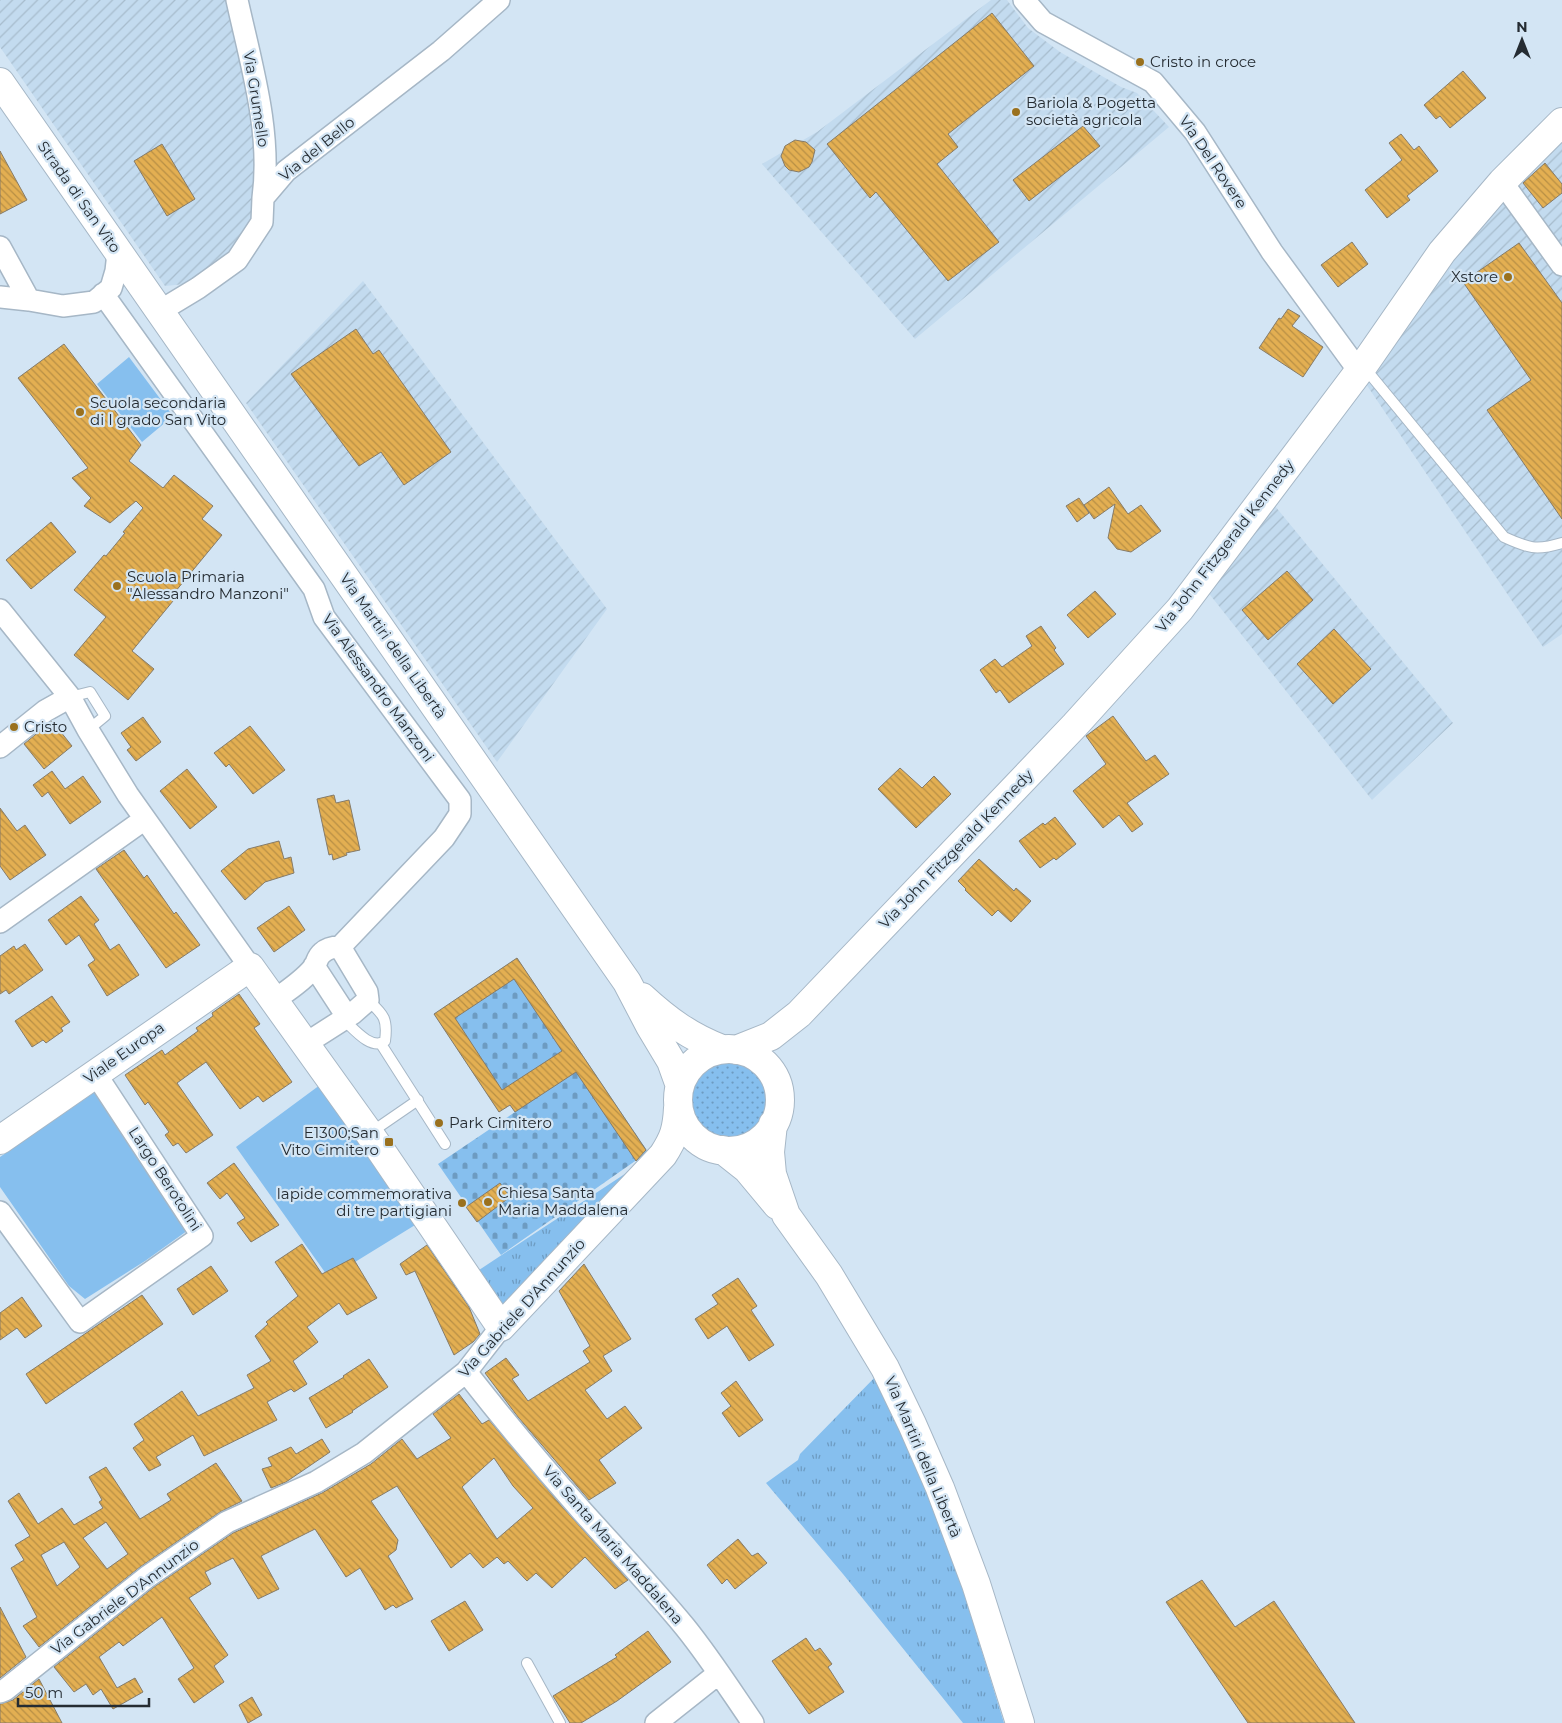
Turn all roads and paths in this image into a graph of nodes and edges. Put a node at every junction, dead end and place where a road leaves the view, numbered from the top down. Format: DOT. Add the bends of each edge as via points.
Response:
graph roads {
  1 [pos="236,0"];
  2 [pos="499,0"];
  3 [pos="1024,0"];
  4 [pos="0,82"];
  5 [pos="1562,122"];
  6 [pos="1502,182"];
  7 [pos="263,198"];
  8 [pos="0,247"];
  9 [pos="118,253"];
  10 [pos="1562,265"];
  11 [pos="103,294"];
  12 [pos="0,297"];
  13 [pos="29,300"];
  14 [pos="160,311"];
  15 [pos="1361,369"];
  16 [pos="1562,543"];
  17 [pos="0,610"];
  18 [pos="70,697"];
  19 [pos="0,747"];
  20 [pos="145,819"];
  21 [pos="0,922"];
  22 [pos="340,947"];
  23 [pos="314,966"];
  24 [pos="250,967"];
  25 [pos="627,982"];
  26 [pos="368,1000"];
  27 [pos="273,1001"];
  28 [pos="799,1014"];
  29 [pos="348,1016"];
  30 [pos="306,1044"];
  31 [pos="381,1044"];
  32 [pos="729,1050"];
  33 [pos="95,1073"];
  34 [pos="774,1078"];
  35 [pos="679,1097"];
  36 [pos="418,1100"];
  37 [pos="774,1124"];
  38 [pos="369,1133"];
  39 [pos="0,1140"];
  40 [pos="445,1144"];
  41 [pos="717,1149"];
  42 [pos="638,1181"];
  43 [pos="0,1212"];
  44 [pos="786,1215"];
  45 [pos="501,1327"];
  46 [pos="466,1372"];
  47 [pos="527,1663"];
  48 [pos="718,1673"];
  49 [pos="0,1692"];
  50 [pos="560,1723"];
  51 [pos="656,1723"];
  52 [pos="753,1723"];
  53 [pos="1020,1723"];
  1 -- 7 [label="street, Via Grumello" via="263,127 266,174"];
  2 -- 7 [label="street, Via del Bello" via="442,51 286,171"];
  3 -- 15 [label="street, Via Del Rovere" via="1043,22 1153,82 1195,132 1272,252"];
  4 -- 9 [label="main road, Strada di San Vito"];
  5 -- 6 [label="main road, Via John Fitzgerald Kennedy"];
  6 -- 10 [label="street"];
  6 -- 15 [label="main road, Via John Fitzgerald Kennedy" via="1442,252"];
  7 -- 14 [label="street" via="262,222 237,260"];
  8 -- 13 [label="street"];
  9 -- 11 [label="street" via="111,288"];
  9 -- 14 [label="main road, Strada di San Vito"];
  11 -- 13 [label="street" via="94,302 63,306"];
  11 -- 22 [label="street, Via Alessandro Manzoni" via="314,589 324,617 460,800 460,814 444,838"];
  12 -- 13 [label="street"];
  14 -- 25 [label="main road, Via Martiri della Libertà"];
  15 -- 16 [label="lane" via="1504,537 1525,546 1544,549"];
  15 -- 28 [label="main road, Via John Fitzgerald Kennedy" via="1180,609 1075,725"];
  17 -- 18 [label="street"];
  18 -- 19 [label="street" via="45,711"];
  18 -- 20 [label="street"];
  20 -- 21 [label="street"];
  20 -- 24 [label="street"];
  22 -- 23 [label="street, Via Alessandro Manzoni" via="322,953"];
  22 -- 26 [label="street"];
  23 -- 27 [label="street, Via Alessandro Manzoni"];
  23 -- 29 [label="street"];
  24 -- 27 [label="main road"];
  24 -- 33 [label="main road, Viale Europa"];
  25 -- 32 [label="main road, Via Martiri della Libertà" via="663,1017 700,1041"];
  25 -- 35 [label="main road, Via Martiri della Libertà" via="671,1061"];
  26 -- 29 [label="street"];
  26 -- 31 [label="lane" via="384,1015 387,1027 385,1041"];
  27 -- 30 [label="main road"];
  28 -- 32 [label="main road, Via John Fitzgerald Kennedy" via="771,1036"];
  28 -- 34 [label="main road, Via John Fitzgerald Kennedy"];
  29 -- 30 [label="street"];
  29 -- 31 [label="lane" via="366,1039"];
  30 -- 38 [label="main road"];
  31 -- 36 [label="lane"];
  32 -- 34 [label="main road" via="748,1053 759,1059"];
  32 -- 35 [label="main road" via="708,1054 696,1061 686,1072"];
  33 -- 39 [label="main road, Viale Europa"];
  33 -- 43 [label="street, Largo Berotolini" via="202,1236 80,1322"];
  34 -- 37 [label="main road" via="779,1093 779,1109"];
  35 -- 41 [label="main road" via="684,1125 696,1139"];
  35 -- 42 [label="main road, Via Gabriele D'Annunzio" via="678,1126 670,1145"];
  36 -- 38 [label="lane"];
  36 -- 40 [label="lane"];
  37 -- 41 [label="main road" via="750,1146 736,1150"];
  37 -- 44 [label="main road, Via Martiri della Libertà" via="770,1152 772,1174"];
  38 -- 45 [label="main road"];
  41 -- 42 [label="main road, Via Gabriele D'Annunzio" via="680,1158"];
  41 -- 44 [label="main road" via="747,1169"];
  42 -- 45 [label="main road, Via Gabriele D'Annunzio"];
  44 -- 53 [label="main road, Via Martiri della Libertà" via="829,1275 885,1368 912,1424 976,1584"];
  45 -- 46 [label="street, Via Gabriele D'Annunzio"];
  46 -- 48 [label="street, Via Santa Maria Maddalena" via="667,1606"];
  46 -- 49 [label="street, Via Gabriele D'Annunzio" via="364,1453 316,1482 227,1522 203,1538 147,1577"];
  47 -- 50 [label="lane"];
  48 -- 51 [label="street"];
  48 -- 52 [label="street, Via Santa Maria Maddalena"];
}
